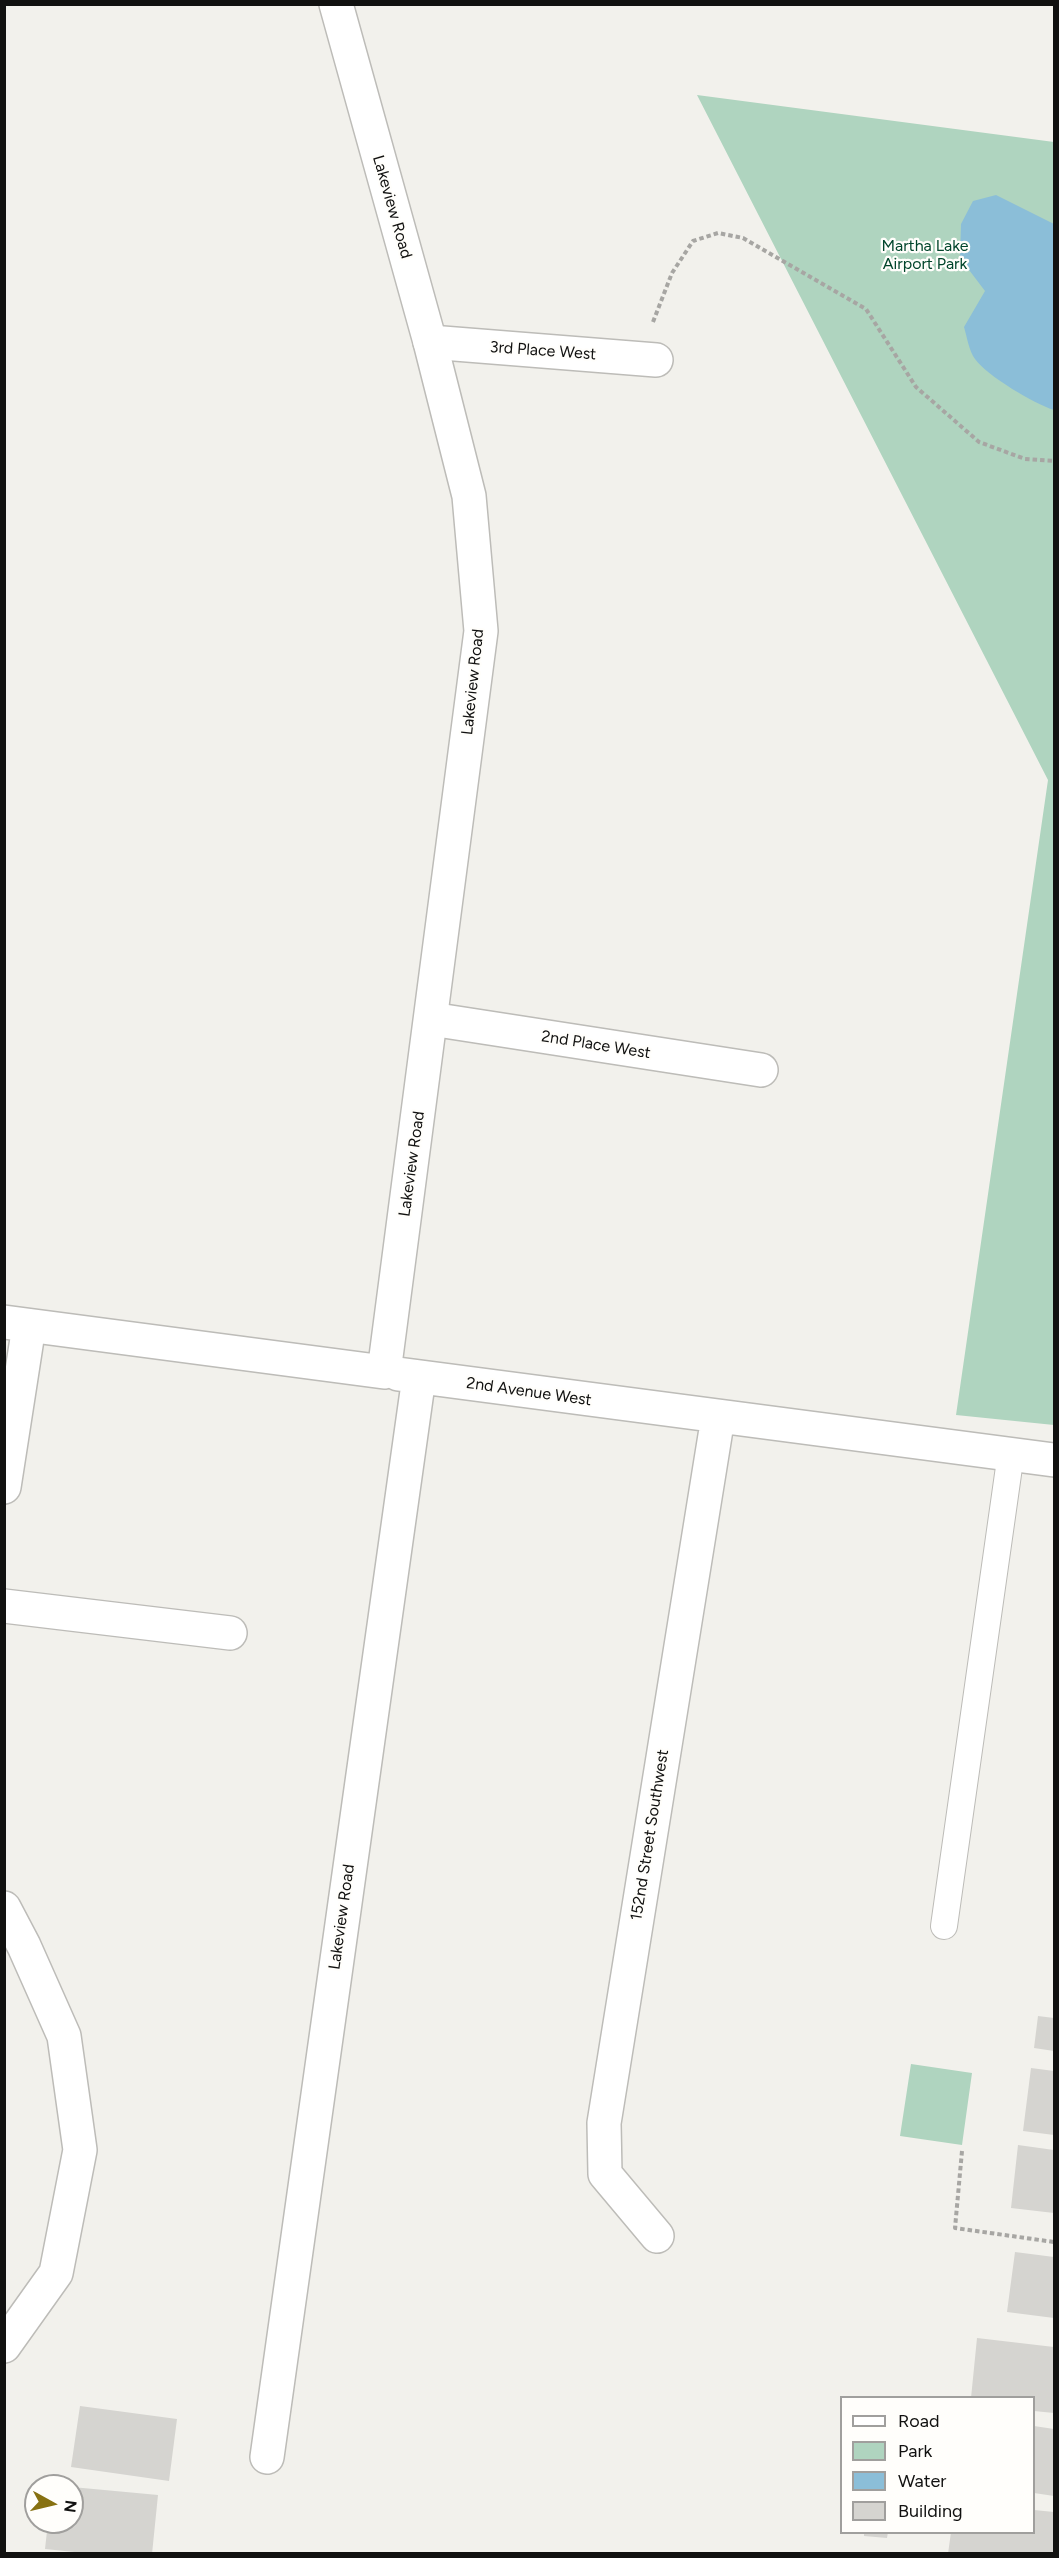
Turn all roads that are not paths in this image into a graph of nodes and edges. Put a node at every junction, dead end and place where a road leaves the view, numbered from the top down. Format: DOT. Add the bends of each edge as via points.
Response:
graph roads {
  1 [pos="336,4"];
  2 [pos="429,342"];
  3 [pos="652,359"];
  4 [pos="431,1019"];
  5 [pos="761,1070"];
  6 [pos="17,1324"];
  7 [pos="384,1372"];
  8 [pos="418,1377"];
  9 [pos="718,1417"];
  10 [pos="1011,1453"];
  11 [pos="1054,1460"];
  12 [pos="4,1487"];
  13 [pos="4,1606"];
  14 [pos="230,1633"];
  15 [pos="4,1908"];
  16 [pos="944,1926"];
  17 [pos="657,2236"];
  18 [pos="4,2346"];
  19 [pos="267,2457"];
  1 -- 2 [label="street, Lakeview Road"];
  2 -- 3 [label="street, 3rd Place West"];
  2 -- 4 [label="street, Lakeview Road" via="469,496 481,631"];
  4 -- 5 [label="street, 2nd Place West"];
  4 -- 7 [label="street, Lakeview Road"];
  6 -- 7 [label="street, 2nd Avenue West"];
  6 -- 12 [label="street"];
  7 -- 8 [label="street, 2nd Avenue West"];
  8 -- 9 [label="street, 2nd Avenue West"];
  8 -- 19 [label="street, Lakeview Road"];
  9 -- 10 [label="street, 2nd Avenue West"];
  9 -- 17 [label="street, 152nd Street Southwest" via="604,2123 605,2174"];
  10 -- 11 [label="street, 2nd Avenue West"];
  10 -- 16 [label="lane"];
  13 -- 14 [label="street"];
  15 -- 18 [label="street" via="64,2036 80,2150 56,2273"];
}
